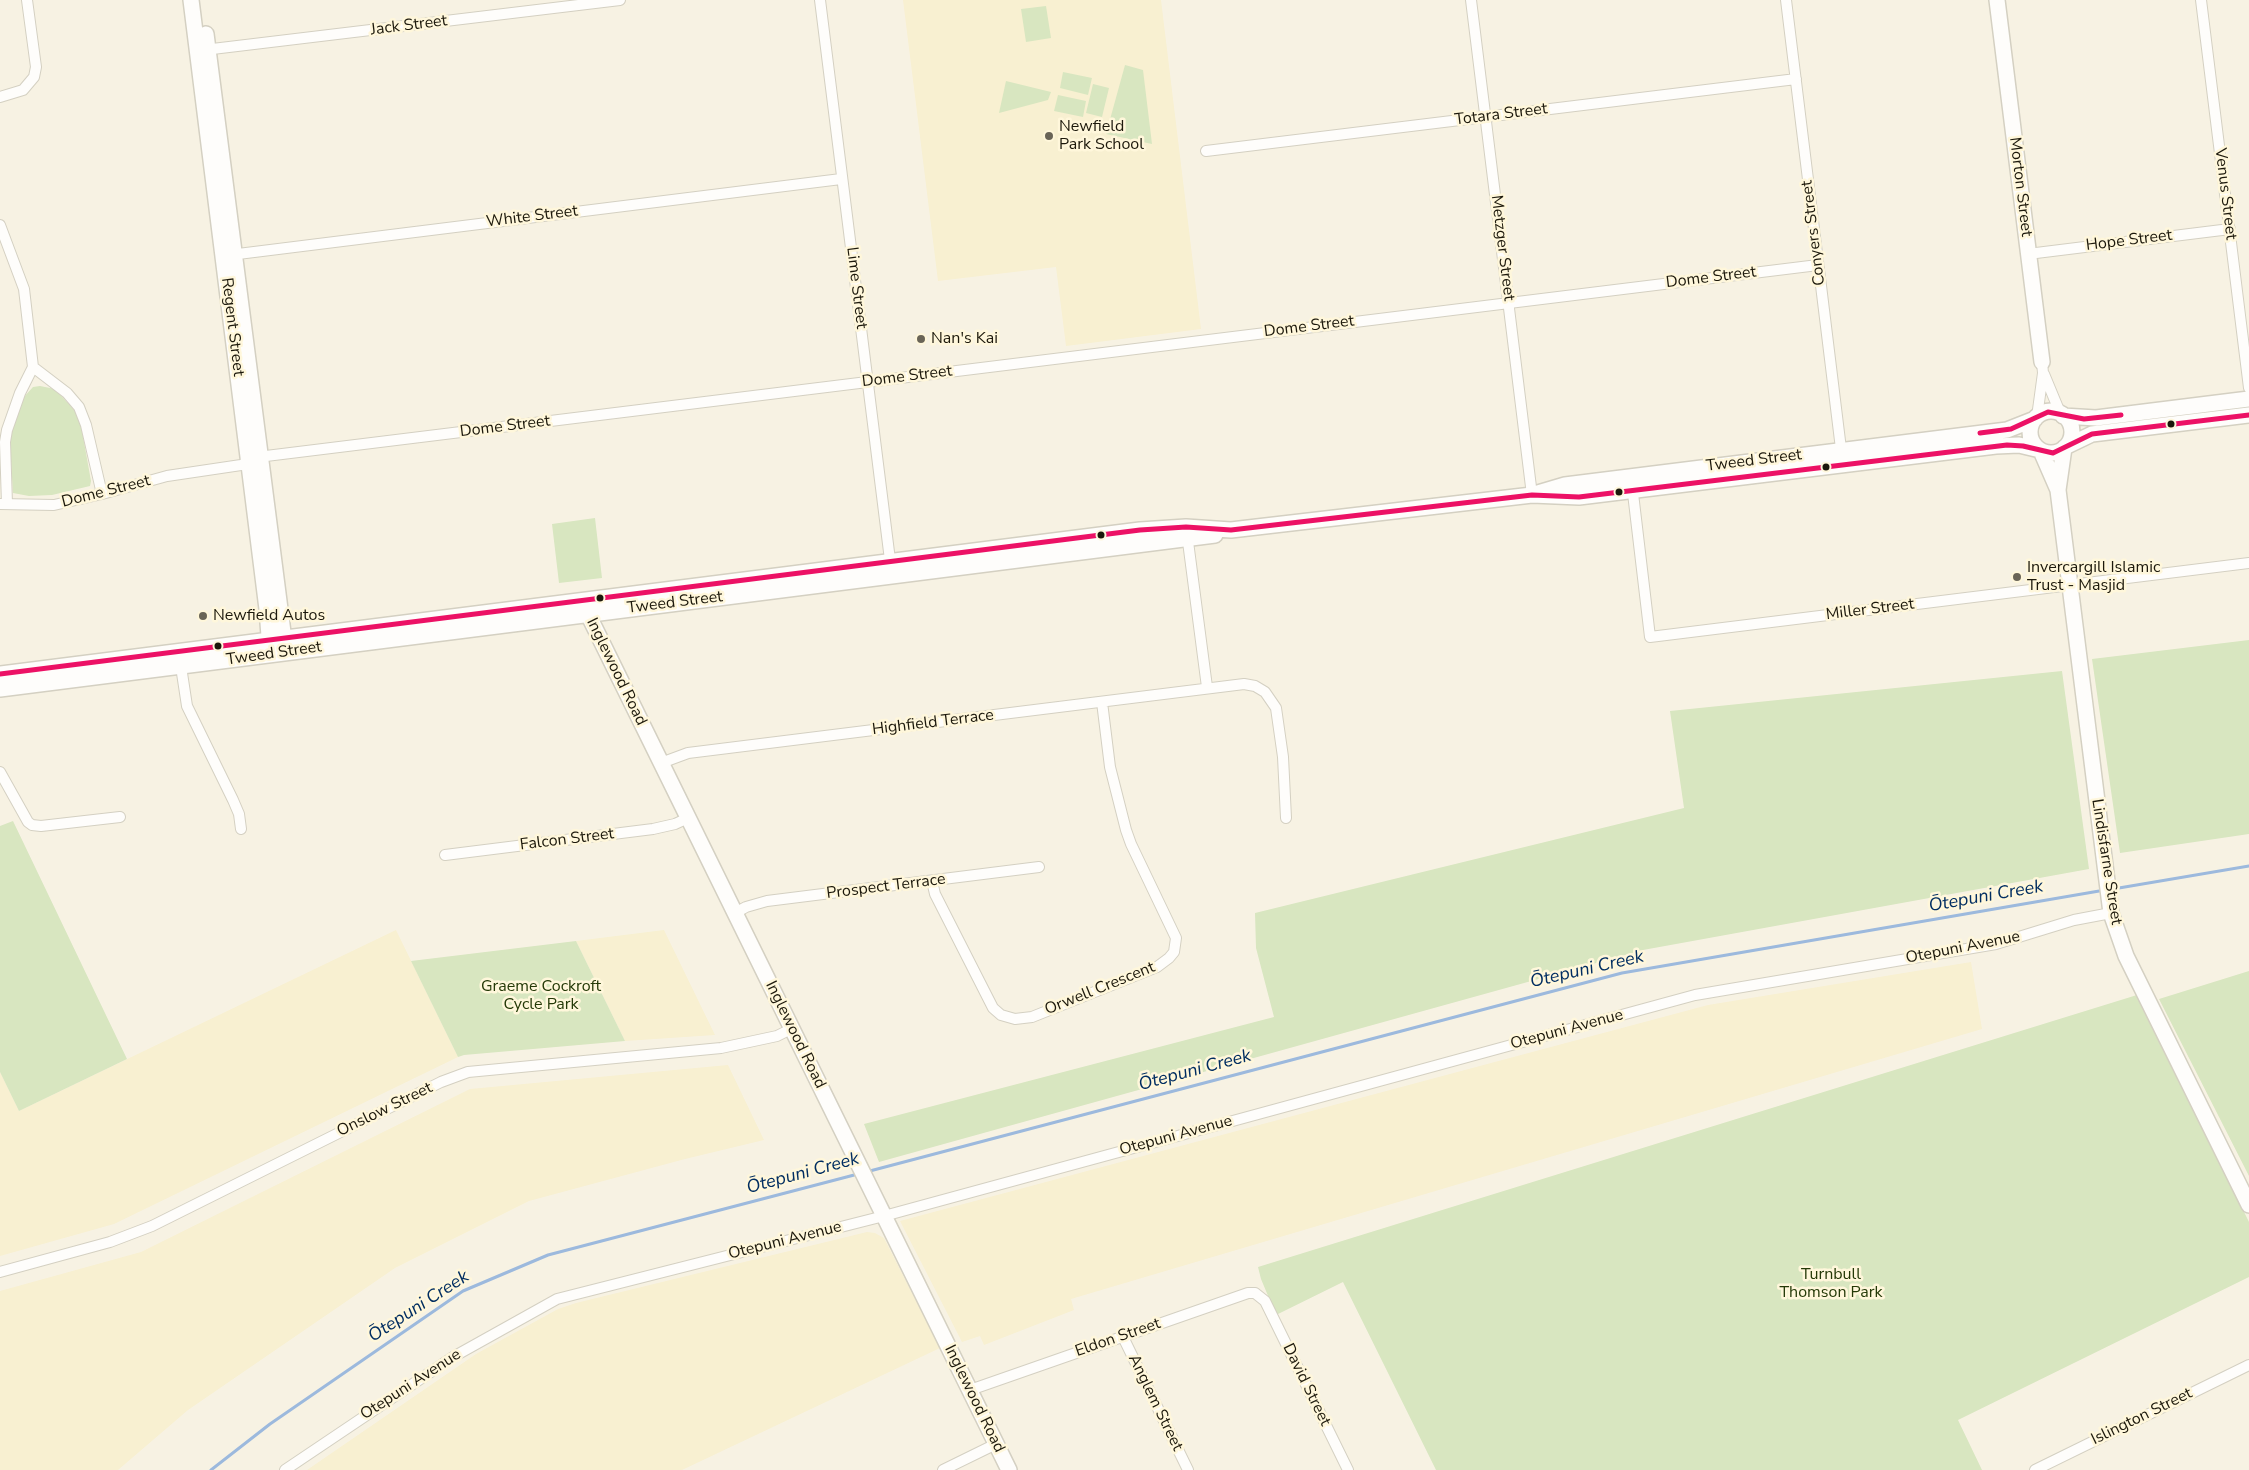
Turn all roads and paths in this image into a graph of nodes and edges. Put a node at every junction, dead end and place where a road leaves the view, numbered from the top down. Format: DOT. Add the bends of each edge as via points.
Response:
graph roads {
  1 [pos="27,0"];
  2 [pos="191,0"];
  3 [pos="202,0"];
  4 [pos="620,0"];
  5 [pos="820,0"];
  6 [pos="1471,0"];
  7 [pos="1786,0"];
  8 [pos="1997,0"];
  9 [pos="2201,0"];
  10 [pos="203,50"];
  11 [pos="1796,79"];
  12 [pos="0,97"];
  13 [pos="1486,117"];
  14 [pos="1206,151"];
  15 [pos="841,179"];
  16 [pos="0,225"];
  17 [pos="2230,229"];
  18 [pos="2028,254"];
  19 [pos="228,255"];
  20 [pos="1818,264"];
  21 [pos="1509,303"];
  22 [pos="33,367"];
  23 [pos="2043,368"];
  24 [pos="868,382"];
  25 [pos="2249,388"];
  26 [pos="2249,400"];
  27 [pos="2062,415"];
  28 [pos="2249,415"];
  29 [pos="2036,418"];
  30 [pos="2064,448"];
  31 [pos="2041,450"];
  32 [pos="1842,458"];
  33 [pos="254,460"];
  34 [pos="1632,484"];
  35 [pos="2058,490"];
  36 [pos="102,494"];
  37 [pos="1532,496"];
  38 [pos="4,504"];
  39 [pos="1187,533"];
  40 [pos="2249,563"];
  41 [pos="891,569"];
  42 [pos="2070,585"];
  43 [pos="584,607"];
  44 [pos="277,646"];
  45 [pos="178,651"];
  46 [pos="181,668"];
  47 [pos="0,674"];
  48 [pos="1207,687"];
  49 [pos="0,689"];
  50 [pos="1102,702"];
  51 [pos="661,763"];
  52 [pos="0,772"];
  53 [pos="120,817"];
  54 [pos="688,818"];
  55 [pos="1286,818"];
  56 [pos="241,829"];
  57 [pos="445,855"];
  58 [pos="1040,867"];
  59 [pos="932,882"];
  60 [pos="735,913"];
  61 [pos="2111,913"];
  62 [pos="791,1029"];
  63 [pos="2249,1205"];
  64 [pos="884,1216"];
  65 [pos="0,1272"];
  66 [pos="1265,1301"];
  67 [pos="1122,1337"];
  68 [pos="2249,1365"];
  69 [pos="970,1390"];
  70 [pos="996,1444"];
  71 [pos="285,1470"];
  72 [pos="943,1470"];
  73 [pos="1009,1470"];
  74 [pos="1188,1470"];
  75 [pos="1348,1470"];
  76 [pos="2035,1470"];
  1 -- 12 [label="street" via="36,67 34,77 23,90"];
  2 -- 10 [label="main road, Regent Street"];
  3 -- 10 [label="main road, Regent Street"];
  4 -- 10 [label="street, Jack Street"];
  5 -- 15 [label="street, Lime Street"];
  6 -- 13 [label="street, Metzger Street"];
  7 -- 11 [label="street, Conyers Street"];
  8 -- 18 [label="main road, Morton Street"];
  9 -- 17 [label="street, Venus Street"];
  10 -- 19 [label="main road, Regent Street"];
  11 -- 13 [label="street, Totara Street"];
  11 -- 20 [label="street, Conyers Street"];
  13 -- 14 [label="street, Totara Street"];
  13 -- 21 [label="street, Metzger Street"];
  15 -- 19 [label="street, White Street"];
  15 -- 24 [label="street, Lime Street"];
  16 -- 22 [label="street" via="24,289"];
  17 -- 18 [label="street, Hope Street"];
  17 -- 25 [label="street, Venus Street"];
  18 -- 23 [label="main road, Morton Street"];
  19 -- 33 [label="main road, Regent Street"];
  20 -- 21 [label="street, Dome Street"];
  20 -- 32 [label="street, Conyers Street"];
  21 -- 24 [label="street, Dome Street"];
  21 -- 37 [label="street, Metzger Street"];
  22 -- 36 [label="street" via="67,393 79,407"];
  22 -- 38 [label="street" via="7,430"];
  23 -- 27 [label="street, Morton Street"];
  23 -- 29 [label="street, Morton Street"];
  24 -- 33 [label="street, Dome Street"];
  24 -- 41 [label="street, Lime Street"];
  26 -- 27 [label="main road" via="2096,418"];
  27 -- 29 [label="main road" via="2048,412"];
  27 -- 30 [label="main road" via="2071,431 2070,440"];
  28 -- 30 [label="main road" via="2092,434"];
  29 -- 31 [label="main road" via="2030,434 2034,445"];
  29 -- 32 [label="main road, Tweed Street" via="2007,430"];
  30 -- 31 [label="main road" via="2053,453"];
  30 -- 35 [label="main road, Lindisfarne Street"];
  31 -- 32 [label="main road, Tweed Street" via="2007,445"];
  31 -- 35 [label="main road, Lindisfarne Street"];
  32 -- 34 [label="main road, Tweed Street"];
  33 -- 36 [label="street, Dome Street" via="167,476"];
  33 -- 44 [label="main road, Regent Street"];
  34 -- 37 [label="main road, Tweed Street" via="1565,485"];
  34 -- 42 [label="street, Miller Street" via="1650,637"];
  35 -- 42 [label="main road, Lindisfarne Street"];
  36 -- 38 [label="street, Dome Street" via="54,505"];
  37 -- 39 [label="main road, Tweed Street" via="1231,530 1208,537"];
  39 -- 41 [label="main road, Tweed Street" via="1140,530"];
  39 -- 48 [label="street"];
  40 -- 42 [label="street, Miller Street"];
  41 -- 43 [label="main road, Tweed Street"];
  42 -- 61 [label="main road, Lindisfarne Street"];
  43 -- 44 [label="main road, Tweed Street"];
  43 -- 51 [label="main road, Inglewood Road"];
  44 -- 45 [label="main road, Tweed Street"];
  44 -- 46 [label="main road, Tweed Street"];
  45 -- 46 [label="street"];
  45 -- 47 [label="main road, Tweed Street"];
  46 -- 49 [label="main road, Tweed Street"];
  46 -- 56 [label="street" via="187,706 239,814"];
  48 -- 50 [label="street, Highfield Terrace"];
  48 -- 55 [label="street, Highfield Terrace" via="1255,686 1272,699 1279,722"];
  50 -- 51 [label="street, Highfield Terrace" via="688,753"];
  50 -- 59 [label="street, Orwell Crescent" via="1110,768 1126,830 1176,938 1174,952 1169,958 1157,967 1032,1017 1015,1019 1002,1016 993,1008 935,894"];
  51 -- 54 [label="main road, Inglewood Road"];
  52 -- 53 [label="street" via="32,825"];
  54 -- 57 [label="street, Falcon Street" via="653,829"];
  54 -- 60 [label="main road, Inglewood Road"];
  58 -- 59 [label="street, Prospect Terrace"];
  59 -- 60 [label="street, Prospect Terrace" via="767,901"];
  60 -- 62 [label="main road, Inglewood Road"];
  61 -- 63 [label="main road, Lindisfarne Street" via="2126,956"];
  61 -- 64 [label="street, Otepuni Avenue" via="2074,920 1996,944 1695,995"];
  62 -- 64 [label="main road, Inglewood Road"];
  62 -- 65 [label="street, Onslow Street" via="777,1036 721,1048 468,1072 441,1082 152,1226 110,1242"];
  64 -- 69 [label="main road, Inglewood Road"];
  64 -- 71 [label="street, Otepuni Avenue" via="557,1299 453,1357"];
  66 -- 67 [label="street, Eldon Street" via="1255,1293 1248,1293"];
  66 -- 75 [label="street, David Street"];
  67 -- 69 [label="street, Eldon Street"];
  67 -- 74 [label="street, Anglem Street"];
  68 -- 76 [label="street, Islington Street"];
  69 -- 70 [label="main road, Inglewood Road"];
  70 -- 72 [label="street"];
  70 -- 73 [label="main road, Inglewood Road"];
}
